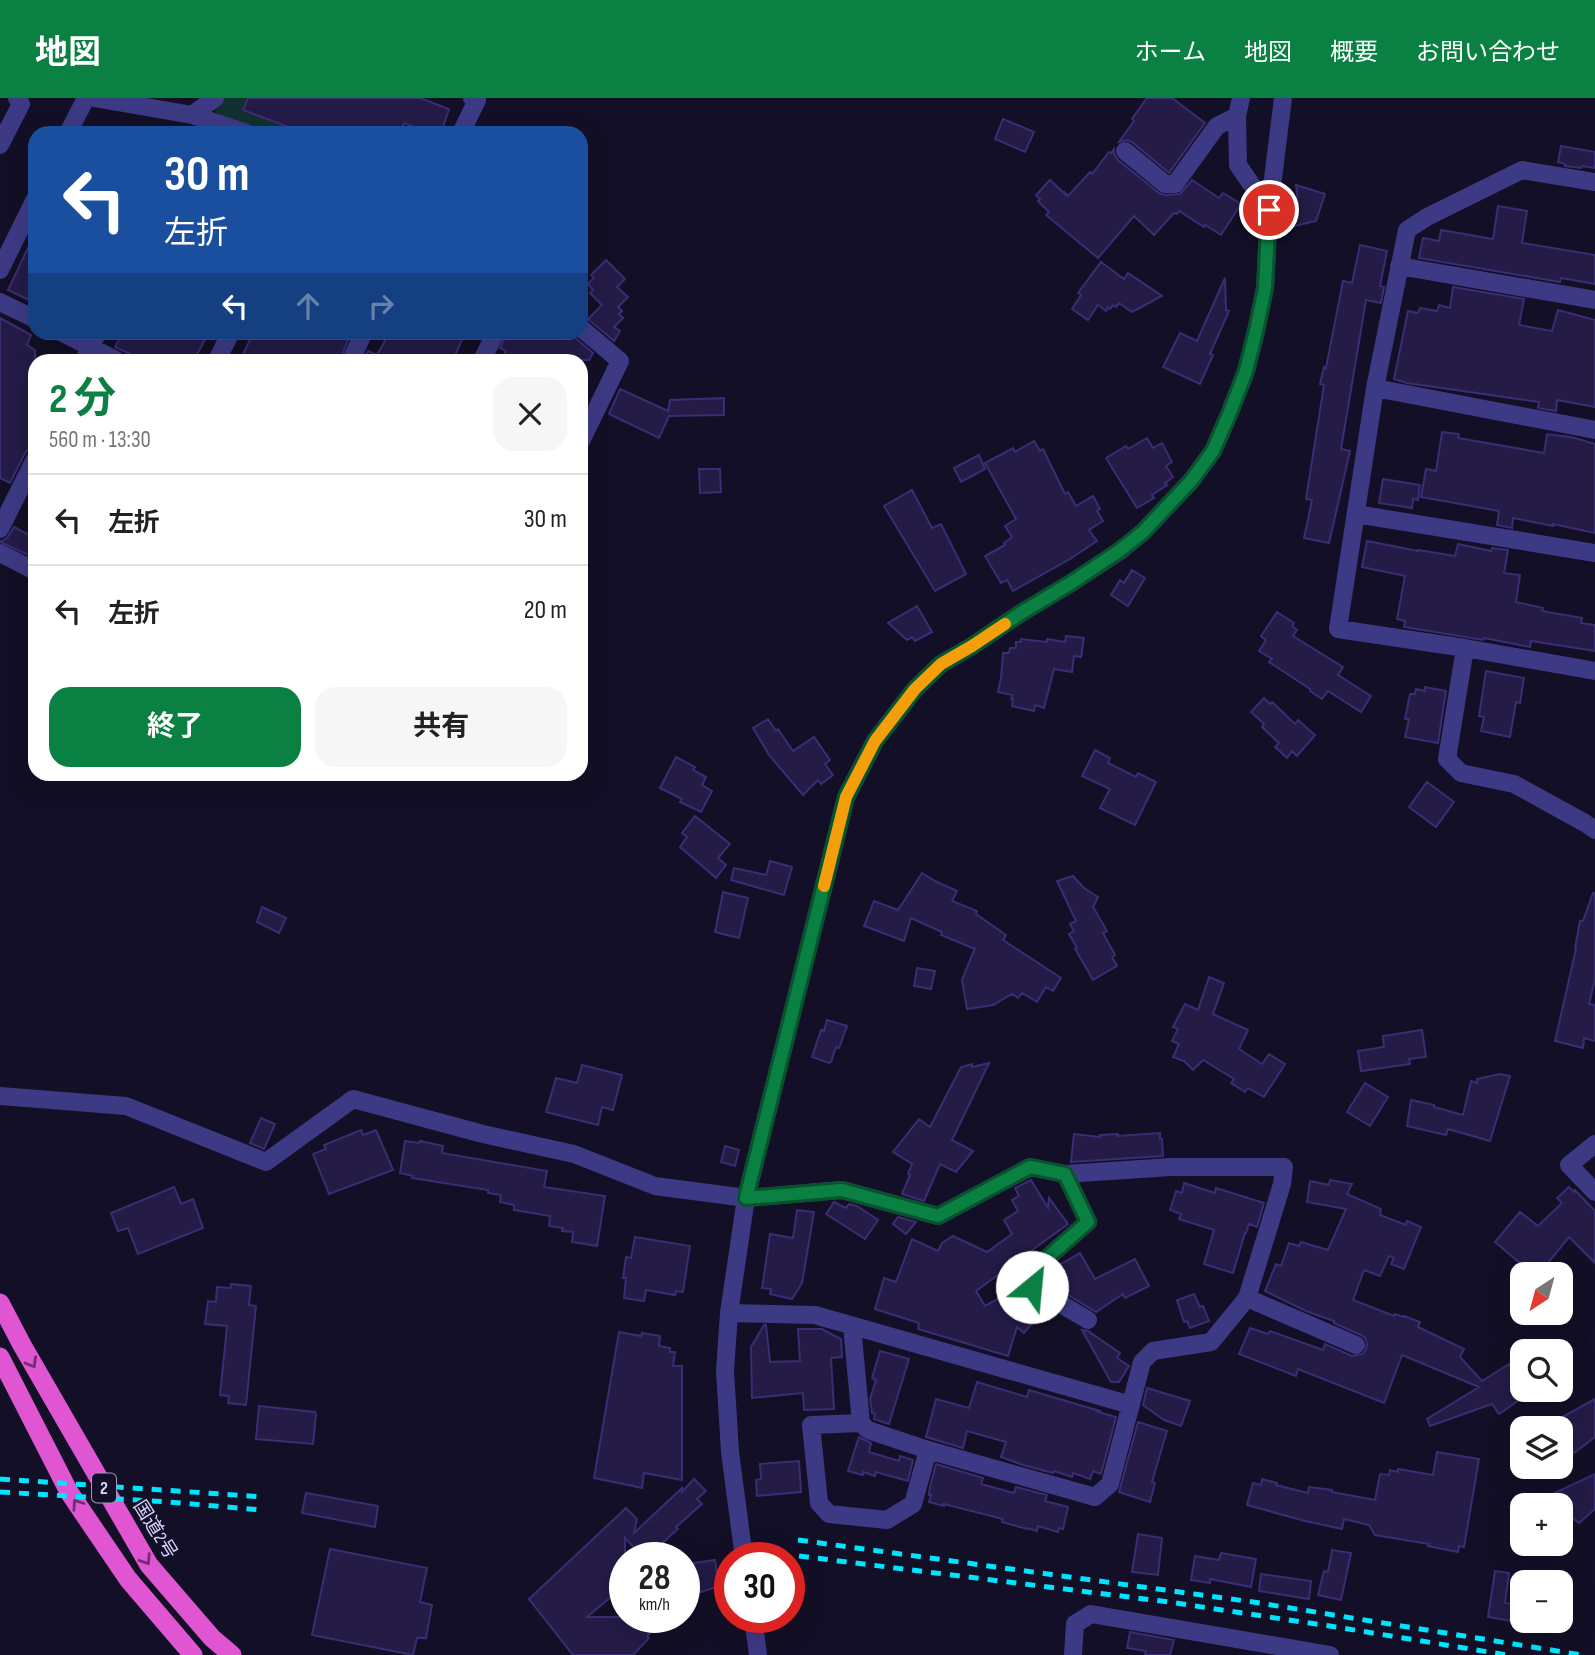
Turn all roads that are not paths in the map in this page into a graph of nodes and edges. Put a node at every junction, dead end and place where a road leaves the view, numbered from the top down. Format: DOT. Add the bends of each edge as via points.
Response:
graph roads {
  1 [pos="17,98"];
  2 [pos="86,98"];
  3 [pos="94,98"];
  4 [pos="215,98"];
  5 [pos="472,98"];
  6 [pos="1241,98"];
  7 [pos="1283,98"];
  8 [pos="1237,116"];
  9 [pos="198,122"];
  10 [pos="72,126"];
  11 [pos="216,126"];
  12 [pos="464,126"];
  13 [pos="0,145"];
  14 [pos="1125,151"];
  15 [pos="1595,182"];
  16 [pos="1269,210"];
  17 [pos="28,214"];
  18 [pos="1399,266"];
  19 [pos="0,270"];
  20 [pos="1595,300"];
  21 [pos="0,302"];
  22 [pos="28,316"];
  23 [pos="588,334"];
  24 [pos="1375,388"];
  25 [pos="588,427"];
  26 [pos="1595,429"];
  27 [pos="28,473"];
  28 [pos="1356,514"];
  29 [pos="0,529"];
  30 [pos="0,553"];
  31 [pos="1595,553"];
  32 [pos="28,567"];
  33 [pos="1465,648"];
  34 [pos="1595,671"];
  35 [pos="1595,830"];
  36 [pos="0,1096"];
  37 [pos="1595,1144"];
  38 [pos="1065,1174"];
  39 [pos="1595,1192"];
  40 [pos="746,1198"];
  41 [pos="1247,1298"];
  42 [pos="0,1303"];
  43 [pos="729,1313"];
  44 [pos="1088,1320"];
  45 [pos="852,1326"];
  46 [pos="1356,1345"];
  47 [pos="0,1357"];
  48 [pos="1130,1405"];
  49 [pos="861,1423"];
  50 [pos="928,1450"];
  51 [pos="742,1542"];
  52 [pos="755,1633"];
  53 [pos="193,1655"];
  54 [pos="232,1655"];
  55 [pos="758,1655"];
  56 [pos="1073,1655"];
  57 [pos="1330,1655"];
  1 -- 13 [label="street" via="21,103"];
  2 -- 10 [label="street"];
  3 -- 9 [label="street"];
  4 -- 9 [label="street"];
  5 -- 12 [label="street" via="477,100"];
  6 -- 8 [label="street"];
  7 -- 16 [label="street"];
  8 -- 14 [label="street" via="1217,125 1175,184 1165,184"];
  8 -- 16 [label="street" via="1238,165"];
  9 -- 11 [label="street"];
  15 -- 18 [label="street" via="1522,170 1407,230"];
  16 -- 40 [label="street" via="1265,288 1246,371 1213,451 1191,481 1119,551 941,664 875,741 846,797"];
  17 -- 19 [label="street"];
  18 -- 20 [label="street"];
  18 -- 24 [label="street"];
  21 -- 22 [label="street"];
  23 -- 25 [label="street" via="620,361"];
  24 -- 26 [label="street"];
  24 -- 28 [label="street"];
  27 -- 29 [label="street"];
  28 -- 31 [label="street"];
  28 -- 33 [label="street" via="1338,629"];
  30 -- 32 [label="street"];
  33 -- 34 [label="street"];
  33 -- 35 [label="street" via="1447,759 1461,773 1514,784"];
  36 -- 40 [label="street" via="126,1106 266,1161 353,1099 574,1154 655,1186"];
  37 -- 39 [label="street" via="1569,1165"];
  38 -- 40 [label="street" via="1030,1167 938,1216 842,1190"];
  38 -- 41 [label="street" via="1171,1167 1284,1167"];
  38 -- 44 [label="street" via="1088,1222 1032,1271 1032,1287"];
  40 -- 43 [label="street"];
  41 -- 46 [label="street"];
  41 -- 48 [label="street" via="1211,1342 1153,1351 1147,1356"];
  42 -- 54 [label="highway, 国道2号 / 2, one-way" via="149,1565"];
  43 -- 45 [label="street" via="815,1315"];
  43 -- 51 [label="street" via="725,1371"];
  45 -- 48 [label="street"];
  45 -- 49 [label="street"];
  53 -- 47 [label="highway, 2, one-way" via="128,1579 69,1493"];
  48 -- 50 [label="street" via="1110,1484 1095,1497"];
  49 -- 50 [label="street" via="868,1430"];
  49 -- 50 [label="street" via="811,1425 819,1503 829,1514 887,1520 913,1504"];
  52 -- 55 [label="street"];
  56 -- 57 [label="street" via="1075,1624 1091,1614"];
}
